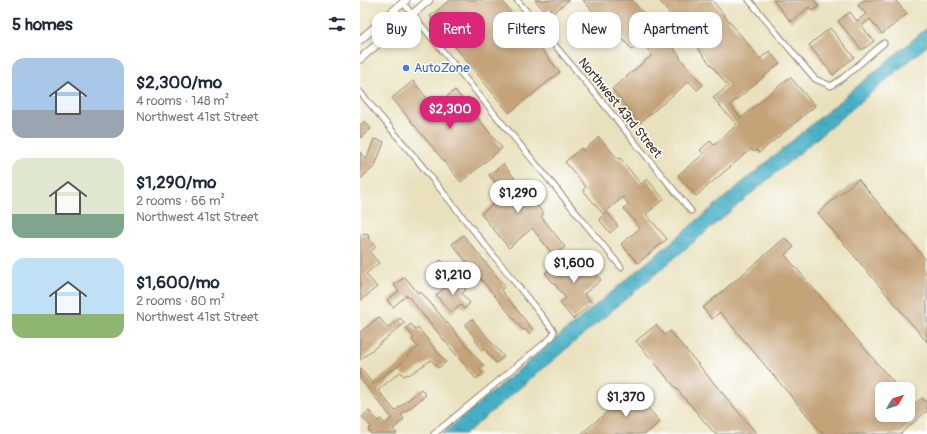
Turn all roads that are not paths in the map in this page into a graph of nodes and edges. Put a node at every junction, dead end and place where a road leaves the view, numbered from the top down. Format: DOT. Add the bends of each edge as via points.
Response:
graph roads {
  1 [pos="429,0"];
  2 [pos="517,0"];
  3 [pos="749,0"];
  4 [pos="405,1"];
  5 [pos="412,12"];
  6 [pos="415,12"];
  7 [pos="421,24"];
  8 [pos="360,40"];
  9 [pos="884,43"];
  10 [pos="374,48"];
  11 [pos="360,60"];
  12 [pos="360,92"];
  13 [pos="690,211"];
  14 [pos="621,267"];
  15 [pos="434,434"];
  1 -- 6 [label="main road"];
  2 -- 13 [label="street, Northwest 43rd Street"];
  3 -- 9 [label="street" via="815,79 831,86"];
  4 -- 5 [label="street"];
  4 -- 8 [label="main road"];
  7 -- 14 [label="street"];
  10 -- 11 [label="main road"];
  12 -- 15 [label="street" via="554,331 552,336"];
}
